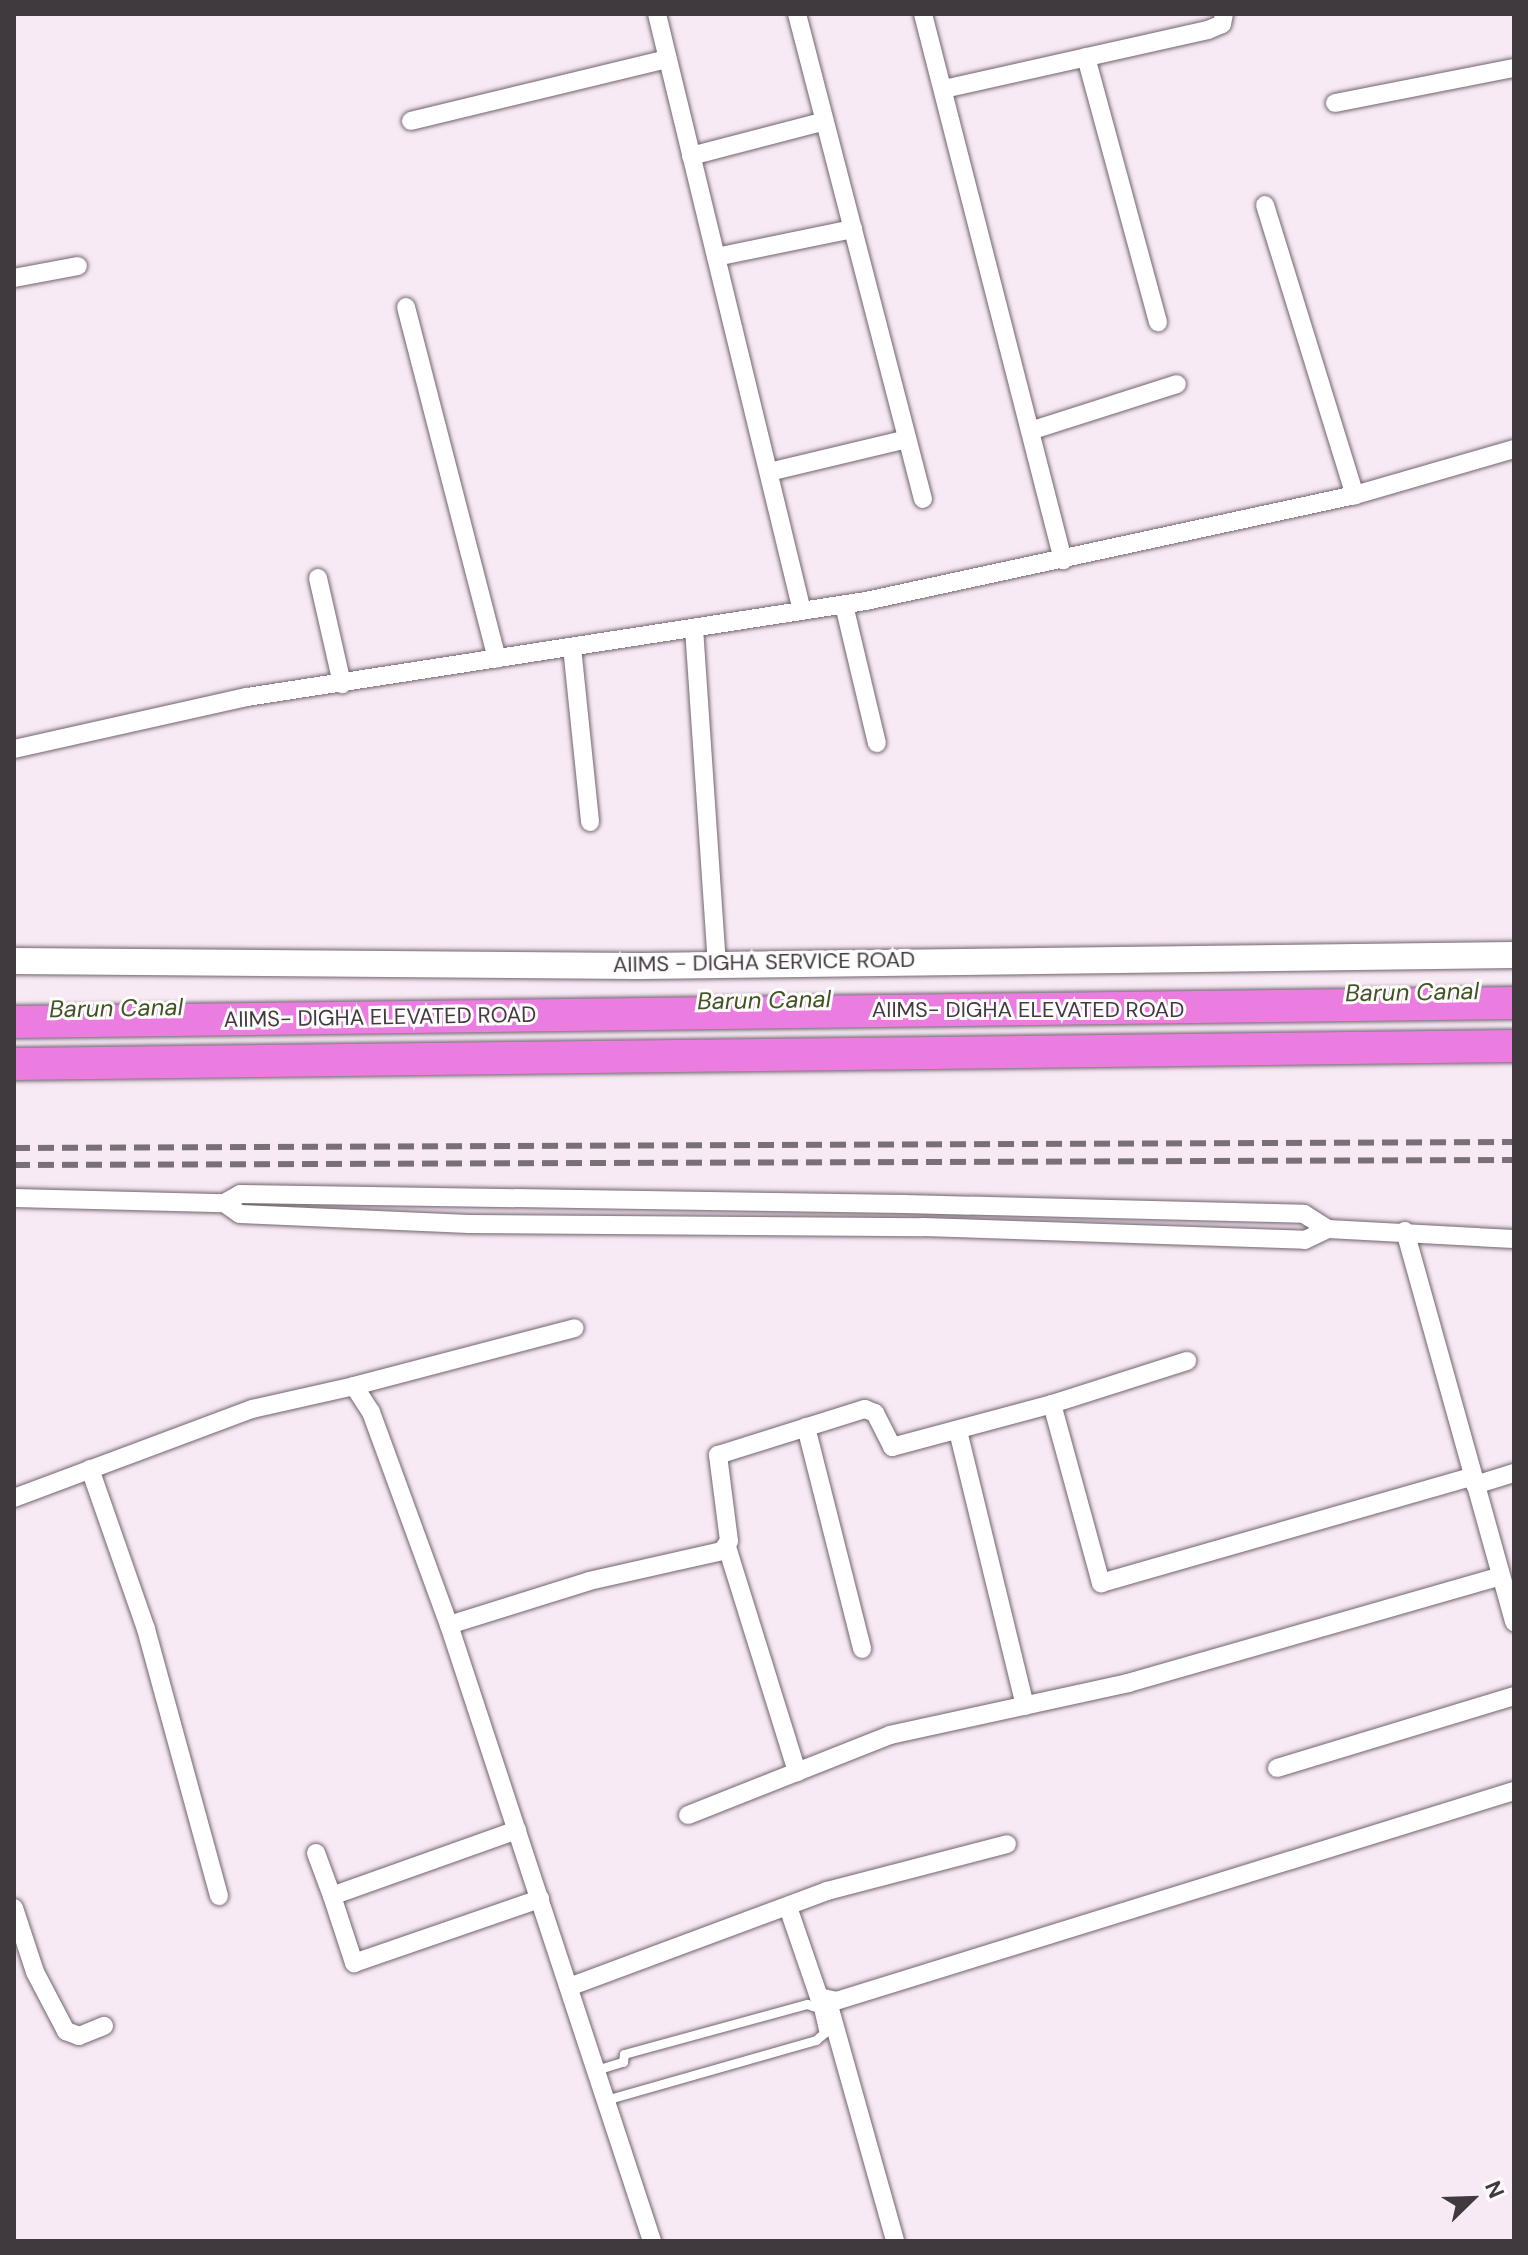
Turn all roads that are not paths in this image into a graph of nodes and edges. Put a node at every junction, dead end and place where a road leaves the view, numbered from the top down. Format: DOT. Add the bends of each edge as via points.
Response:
graph roads {
  1 [pos="657,14"];
  2 [pos="797,14"];
  3 [pos="923,14"];
  4 [pos="1224,14"];
  5 [pos="1086,57"];
  6 [pos="668,59"];
  7 [pos="1514,68"];
  8 [pos="944,89"];
  9 [pos="1335,103"];
  10 [pos="411,121"];
  11 [pos="825,121"];
  12 [pos="691,156"];
  13 [pos="1265,205"];
  14 [pos="853,229"];
  15 [pos="716,257"];
  16 [pos="78,266"];
  17 [pos="14,278"];
  18 [pos="406,307"];
  19 [pos="1158,322"];
  20 [pos="1177,384"];
  21 [pos="1033,430"];
  22 [pos="907,439"];
  23 [pos="1514,449"];
  24 [pos="769,472"];
  25 [pos="1355,495"];
  26 [pos="923,499"];
  27 [pos="1063,560"];
  28 [pos="318,578"];
  29 [pos="844,605"];
  30 [pos="802,611"];
  31 [pos="694,628"];
  32 [pos="572,647"];
  33 [pos="497,658"];
  34 [pos="342,684"];
  35 [pos="877,743"];
  36 [pos="14,749"];
  37 [pos="590,822"];
  38 [pos="1514,955"];
  39 [pos="14,961"];
  40 [pos="717,964"];
  41 [pos="1514,1003"];
  42 [pos="14,1022"];
  43 [pos="1514,1046"];
  44 [pos="14,1064"];
  45 [pos="14,1198"];
  46 [pos="224,1203"];
  47 [pos="1328,1229"];
  48 [pos="1405,1231"];
  49 [pos="1514,1239"];
  50 [pos="575,1328"];
  51 [pos="1187,1361"];
  52 [pos="354,1386"];
  53 [pos="1052,1404"];
  54 [pos="806,1427"];
  55 [pos="958,1431"];
  56 [pos="90,1469"];
  57 [pos="1514,1473"];
  58 [pos="1474,1481"];
  59 [pos="14,1498"];
  60 [pos="727,1547"];
  61 [pos="1500,1576"];
  62 [pos="1510,1596"];
  63 [pos="1514,1622"];
  64 [pos="449,1625"];
  65 [pos="862,1649"];
  66 [pos="1514,1696"];
  67 [pos="1025,1706"];
  68 [pos="1277,1768"];
  69 [pos="797,1772"];
  70 [pos="1514,1791"];
  71 [pos="688,1815"];
  72 [pos="517,1830"];
  73 [pos="1007,1844"];
  74 [pos="316,1853"];
  75 [pos="219,1896"];
  76 [pos="332,1896"];
  77 [pos="540,1899"];
  78 [pos="14,1908"];
  79 [pos="789,1910"];
  80 [pos="569,1987"];
  81 [pos="828,2002"];
  82 [pos="104,2026"];
  83 [pos="596,2070"];
  84 [pos="606,2100"];
  85 [pos="652,2241"];
  86 [pos="895,2241"];
  1 -- 6 [label="street"];
  2 -- 11 [label="street"];
  3 -- 8 [label="street"];
  4 -- 5 [label="street" via="1213,29"];
  5 -- 8 [label="street"];
  5 -- 19 [label="street"];
  6 -- 10 [label="street"];
  6 -- 12 [label="street"];
  7 -- 9 [label="street"];
  8 -- 21 [label="street"];
  11 -- 12 [label="street"];
  11 -- 14 [label="street"];
  12 -- 15 [label="street"];
  13 -- 25 [label="street"];
  14 -- 15 [label="street"];
  14 -- 22 [label="street"];
  15 -- 24 [label="street"];
  16 -- 17 [label="street"];
  18 -- 33 [label="street"];
  20 -- 21 [label="street"];
  21 -- 27 [label="street"];
  22 -- 24 [label="street"];
  22 -- 26 [label="street"];
  23 -- 25 [label="street"];
  24 -- 30 [label="street"];
  25 -- 27 [label="street"];
  27 -- 29 [label="street"];
  28 -- 34 [label="street"];
  29 -- 30 [label="street"];
  29 -- 35 [label="street"];
  30 -- 31 [label="street"];
  31 -- 32 [label="street"];
  31 -- 40 [label="street"];
  32 -- 33 [label="street"];
  32 -- 37 [label="street"];
  33 -- 34 [label="street"];
  34 -- 36 [label="street"];
  38 -- 40 [label="main road, AIIMS - DIGHA SERVICE ROAD"];
  39 -- 40 [label="main road, AIIMS - DIGHA SERVICE ROAD"];
  41 -- 42 [label="highway, AIIMS- DIGHA ELEVATED ROAD"];
  43 -- 44 [label="highway, AIIMS- DIGHA ELEVATED ROAD"];
  45 -- 46 [label="street"];
  46 -- 47 [label="street" via="240,1214 469,1224 923,1227 1305,1240"];
  46 -- 47 [label="street" via="240,1194 949,1205 1304,1214"];
  47 -- 48 [label="street"];
  48 -- 49 [label="street"];
  48 -- 58 [label="street"];
  50 -- 52 [label="street"];
  51 -- 53 [label="street"];
  52 -- 56 [label="street" via="252,1409"];
  52 -- 64 [label="street" via="371,1412"];
  53 -- 55 [label="street"];
  53 -- 58 [label="street" via="1101,1583"];
  54 -- 55 [label="street" via="870,1408 888,1446"];
  54 -- 60 [label="street" via="718,1455"];
  54 -- 65 [label="street"];
  55 -- 67 [label="street"];
  56 -- 59 [label="street"];
  56 -- 75 [label="street" via="146,1629"];
  57 -- 58 [label="street"];
  58 -- 61 [label="street"];
  60 -- 64 [label="street"];
  60 -- 69 [label="street"];
  61 -- 62 [label="street"];
  61 -- 67 [label="street"];
  62 -- 63 [label="street"];
  64 -- 72 [label="street"];
  66 -- 68 [label="street"];
  67 -- 69 [label="street" via="890,1735"];
  69 -- 71 [label="street"];
  70 -- 81 [label="street"];
  72 -- 76 [label="street"];
  72 -- 77 [label="street"];
  73 -- 79 [label="street" via="827,1891"];
  74 -- 76 [label="street"];
  76 -- 77 [label="street" via="354,1963"];
  77 -- 80 [label="street"];
  78 -- 82 [label="street" via="35,1972 66,2031 79,2036"];
  79 -- 80 [label="street"];
  79 -- 81 [label="street" via="817,1992"];
  80 -- 83 [label="street"];
  81 -- 86 [label="street"];
  83 -- 84 [label="street"];
  83 -- 84 [label="lane" via="623,2062 624,2054 807,2004 818,2008 824,2033 816,2040"];
  84 -- 85 [label="street"];
}
